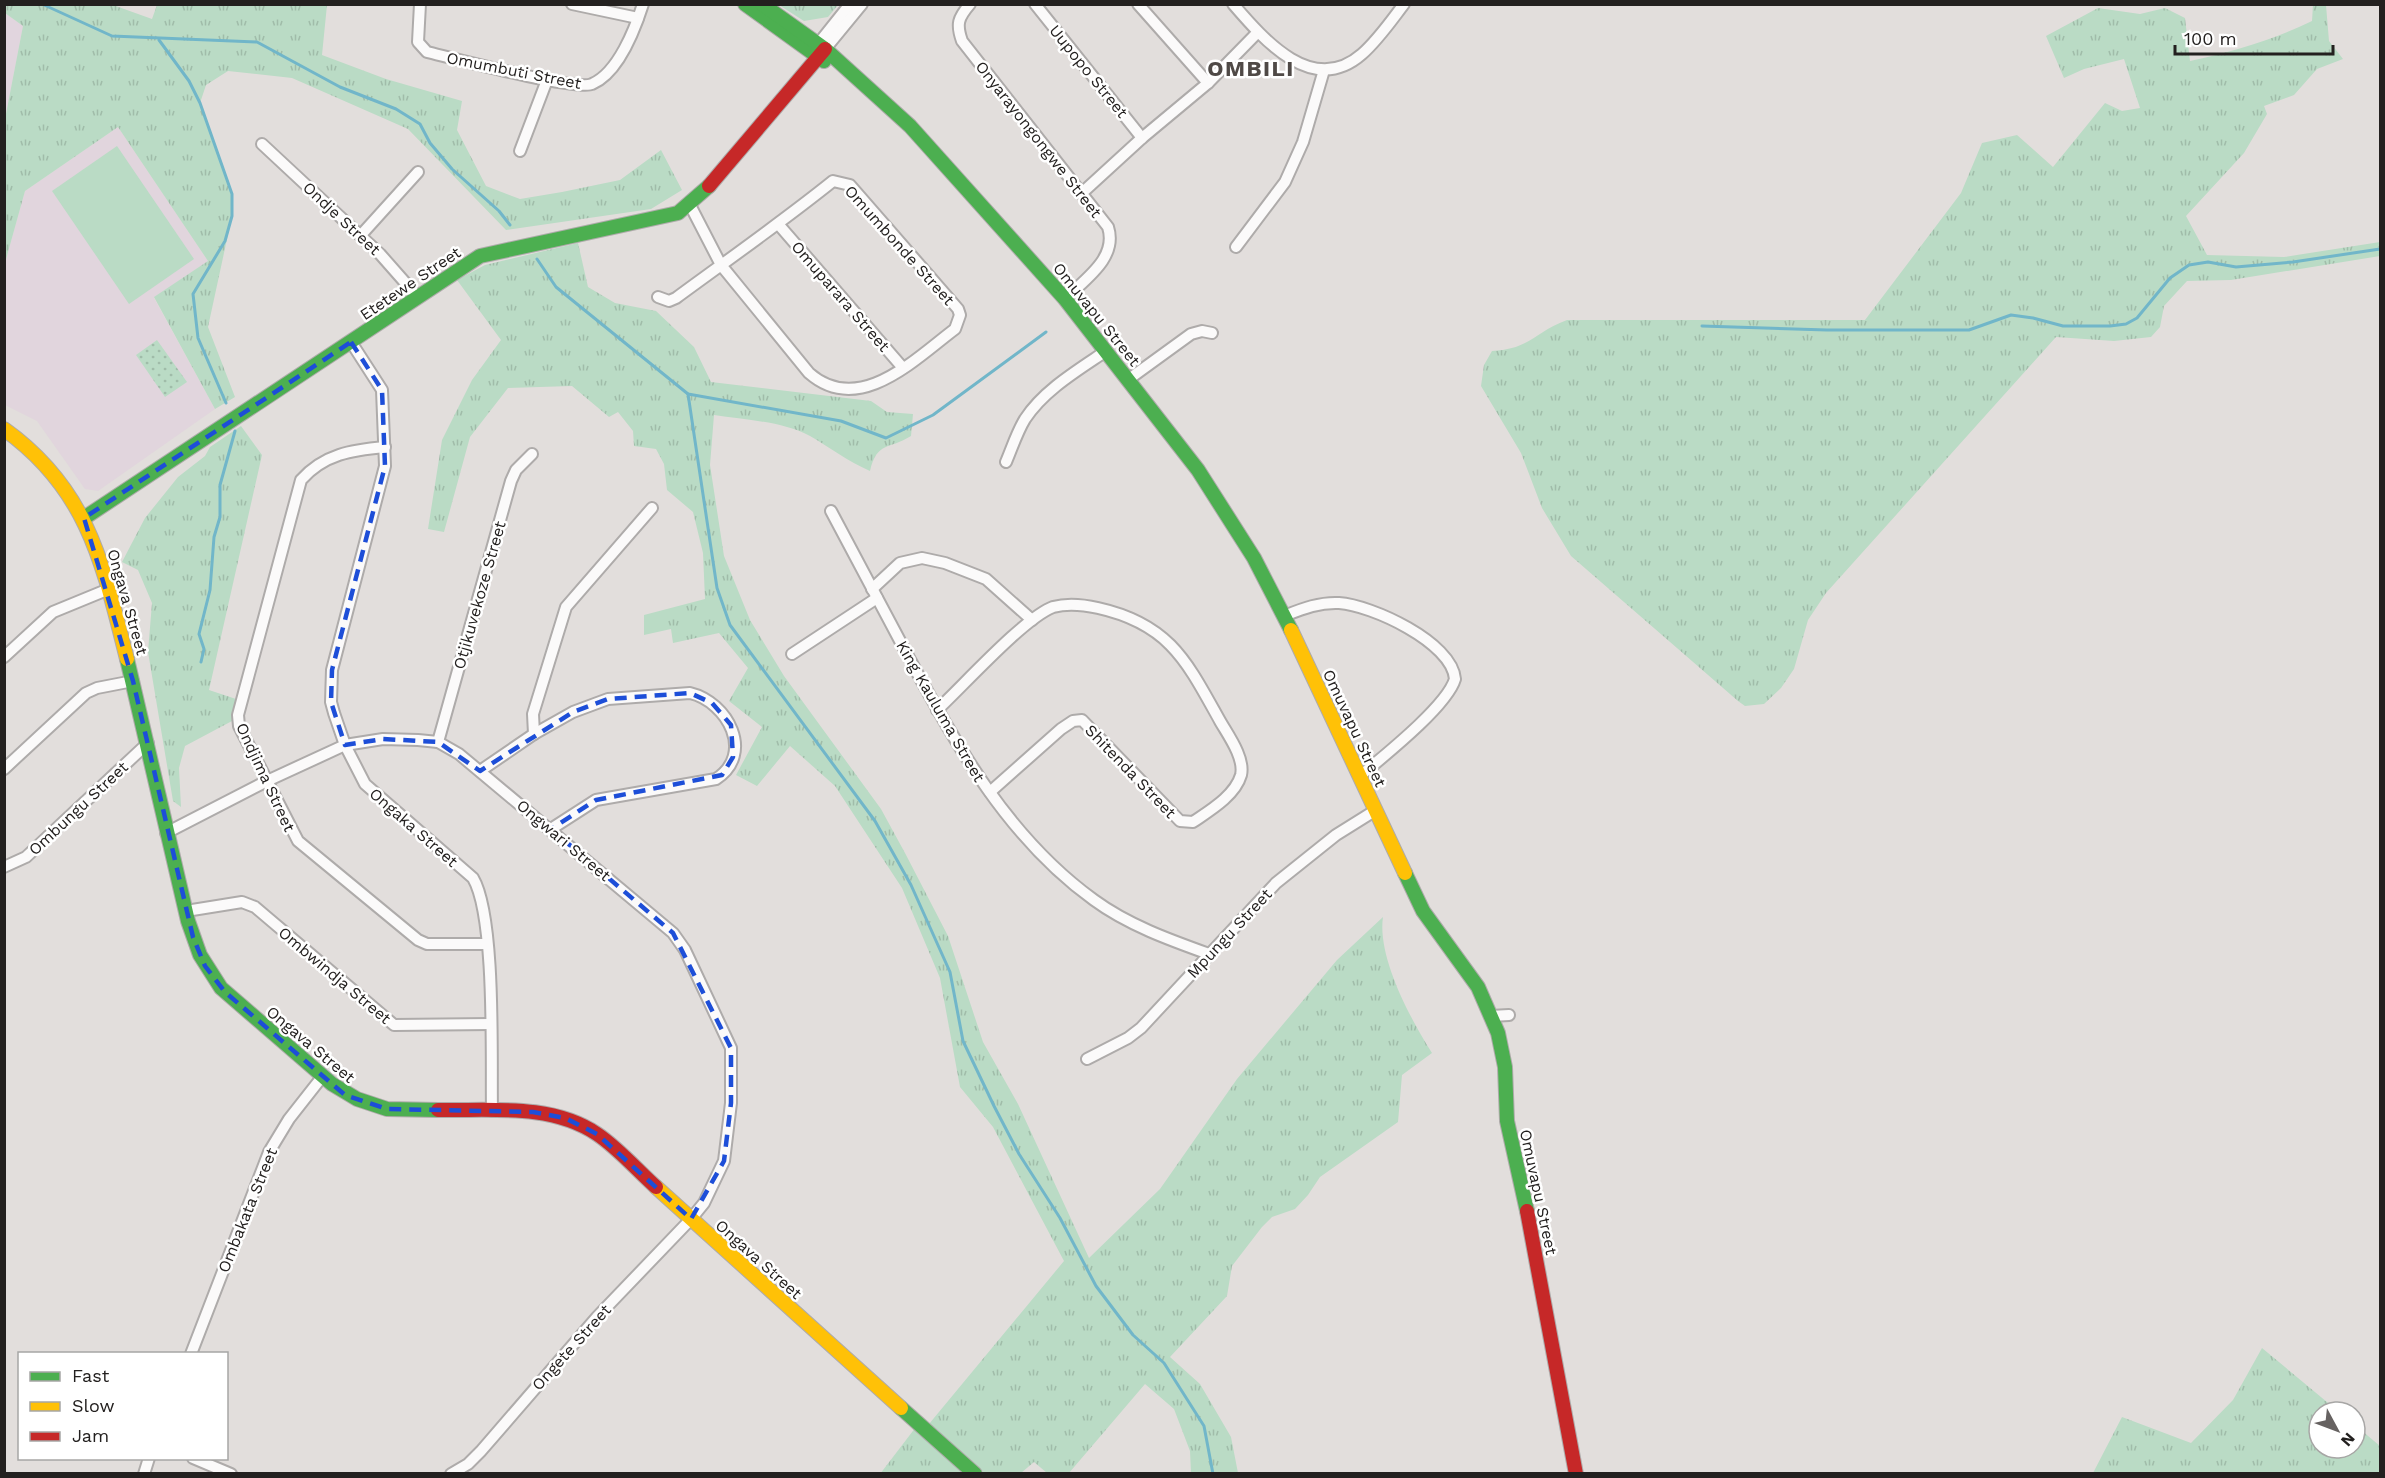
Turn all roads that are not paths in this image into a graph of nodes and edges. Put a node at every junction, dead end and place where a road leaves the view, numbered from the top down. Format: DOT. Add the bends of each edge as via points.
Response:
graph roads {
  1 [pos="420,4"];
  2 [pos="572,4"];
  3 [pos="643,4"];
  4 [pos="745,4"];
  5 [pos="762,4"];
  6 [pos="850,4"];
  7 [pos="862,4"];
  8 [pos="970,4"];
  9 [pos="1035,4"];
  10 [pos="1138,4"];
  11 [pos="1233,4"];
  12 [pos="1404,4"];
  13 [pos="638,18"];
  14 [pos="1257,33"];
  15 [pos="818,50"];
  16 [pos="1324,70"];
  17 [pos="547,80"];
  18 [pos="1208,83"];
  19 [pos="1142,138"];
  20 [pos="262,144"];
  21 [pos="520,151"];
  22 [pos="418,172"];
  23 [pos="1083,192"];
  24 [pos="690,205"];
  25 [pos="778,225"];
  26 [pos="360,235"];
  27 [pos="1236,247"];
  28 [pos="721,265"];
  29 [pos="417,296"];
  30 [pos="658,297"];
  31 [pos="1065,299"];
  32 [pos="1212,333"];
  33 [pos="351,342"];
  34 [pos="1106,351"];
  35 [pos="903,368"];
  36 [pos="1129,379"];
  37 [pos="4,429"];
  38 [pos="385,447"];
  39 [pos="532,454"];
  40 [pos="1006,462"];
  41 [pos="652,508"];
  42 [pos="831,511"];
  43 [pos="84,518"];
  44 [pos="109,589"];
  45 [pos="875,593"];
  46 [pos="1284,616"];
  47 [pos="1032,620"];
  48 [pos="792,654"];
  49 [pos="4,657"];
  50 [pos="133,681"];
  51 [pos="938,710"];
  52 [pos="534,734"];
  53 [pos="438,742"];
  54 [pos="148,744"];
  55 [pos="345,745"];
  56 [pos="4,769"];
  57 [pos="480,771"];
  58 [pos="1360,776"];
  59 [pos="267,781"];
  60 [pos="990,792"];
  61 [pos="1376,810"];
  62 [pos="551,830"];
  63 [pos="166,833"];
  64 [pos="4,867"];
  65 [pos="186,911"];
  66 [pos="487,944"];
  67 [pos="1209,954"];
  68 [pos="1509,1015"];
  69 [pos="1491,1016"];
  70 [pos="491,1024"];
  71 [pos="1087,1059"];
  72 [pos="322,1077"];
  73 [pos="492,1111"];
  74 [pos="691,1219"];
  75 [pos="191,1352"];
  76 [pos="198,1460"];
  77 [pos="231,1473"];
  78 [pos="451,1473"];
  79 [pos="975,1473"];
  80 [pos="1576,1473"];
  1 -- 17 [label="street, Omumbuti Street" via="418,42 427,52"];
  2 -- 13 [label="street"];
  3 -- 13 [label="street, Omumbuti Street"];
  4 -- 15 [label="street, Omuvapu Street"];
  5 -- 15 [label="street, Omuvapu Street"];
  6 -- 15 [label="street, Etetewe Street"];
  7 -- 15 [label="street, Etetewe Street"];
  8 -- 23 [label="street, Onyarayongongwe Street" via="957,26 962,41"];
  9 -- 19 [label="street, Uupopo Street"];
  10 -- 18 [label="street"];
  11 -- 14 [label="street"];
  12 -- 16 [label="street" via="1361,55"];
  13 -- 17 [label="street, Omumbuti Street" via="621,53 594,84"];
  14 -- 16 [label="street" via="1302,66"];
  14 -- 18 [label="street"];
  15 -- 24 [label="street, Etetewe Street"];
  15 -- 31 [label="street, Omuvapu Street" via="910,126"];
  16 -- 27 [label="street" via="1304,142 1285,182"];
  17 -- 21 [label="street"];
  18 -- 19 [label="street"];
  19 -- 23 [label="street"];
  20 -- 26 [label="street, Ondje Street"];
  22 -- 26 [label="street"];
  23 -- 31 [label="street, Onyarayongongwe Street" via="1108,227 1111,246 1100,264"];
  24 -- 28 [label="street, Omumbonde Street"];
  24 -- 29 [label="street, Etetewe Street" via="664,218 480,256"];
  25 -- 28 [label="street, Omumbonde Street"];
  25 -- 35 [label="street, Omuparara Street"];
  25 -- 35 [label="street, Omumbonde Street" via="832,181 850,185 960,315 955,329"];
  26 -- 29 [label="street, Ondje Street"];
  28 -- 30 [label="street" via="676,298 669,301"];
  28 -- 35 [label="street, Omumbonde Street" via="820,383 841,388 864,387 882,383"];
  29 -- 33 [label="street, Etetewe Street"];
  31 -- 34 [label="street, Omuvapu Street"];
  32 -- 36 [label="street" via="1191,334"];
  33 -- 38 [label="street, Ongaka Street" via="382,390"];
  33 -- 43 [label="street, Etetewe Street"];
  34 -- 36 [label="street, Omuvapu Street"];
  34 -- 40 [label="street" via="1060,382 1041,401 1025,419"];
  36 -- 46 [label="street, Omuvapu Street" via="1225,510"];
  37 -- 43 [label="street, Ongava Street" via="44,460"];
  38 -- 55 [label="street, Ongaka Street" via="383,481 332,670 331,702"];
  38 -- 59 [label="street, Ondjima Street" via="347,451 326,460 310,470 296,490 238,715 238,726"];
  39 -- 53 [label="street, Otjikuvekoze Street" via="511,481"];
  41 -- 52 [label="street" via="566,607 533,714"];
  42 -- 45 [label="street, King Kauluma Street"];
  43 -- 44 [label="street, Ongava Street"];
  44 -- 49 [label="street" via="54,612"];
  44 -- 50 [label="street, Ongava Street"];
  45 -- 47 [label="street" via="900,562 922,558 986,579"];
  45 -- 48 [label="street"];
  45 -- 51 [label="street, King Kauluma Street"];
  46 -- 58 [label="street, Omuvapu Street"];
  46 -- 58 [label="street" via="1313,605 1340,603 1380,614 1409,628 1451,665 1455,679 1445,697"];
  47 -- 51 [label="street, Shitenda Street"];
  47 -- 60 [label="street, Shitenda Street" via="1054,607 1091,607 1116,612 1155,630 1170,641 1192,671 1230,738 1242,772 1221,801 1193,822 1180,821 1082,720 1061,729"];
  50 -- 54 [label="street, Ongava Street"];
  50 -- 56 [label="street" via="86,693"];
  51 -- 60 [label="street, King Kauluma Street" via="974,773"];
  52 -- 57 [label="street"];
  52 -- 62 [label="street" via="573,712 608,699 690,693 701,696 725,714 733,735 731,765 716,779 597,800"];
  53 -- 55 [label="street, Ongwari Street" via="383,739"];
  53 -- 57 [label="street, Ongwari Street"];
  54 -- 63 [label="street, Ongava Street"];
  54 -- 64 [label="street, Ombungu Street" via="26,857"];
  55 -- 59 [label="street, Ongwari Street"];
  55 -- 66 [label="street, Ongaka Street" via="365,784 473,878 480,892"];
  57 -- 62 [label="street, Ongwari Street"];
  58 -- 61 [label="street, Omuvapu Street"];
  59 -- 63 [label="street, Ongwari Street"];
  59 -- 66 [label="street, Ondjima Street" via="298,841 409,935 427,944"];
  60 -- 67 [label="street, King Kauluma Street" via="1048,862 1094,900 1139,925"];
  61 -- 67 [label="street, Mpungu Street" via="1304,858"];
  61 -- 69 [label="street, Omuvapu Street" via="1423,911 1478,987"];
  62 -- 74 [label="street, Ongwari Street" via="673,933 689,957 731,1048 731,1103 724,1161 704,1203"];
  63 -- 65 [label="street, Ongava Street"];
  65 -- 70 [label="street, Ombwindja Street" via="242,902 255,907 394,1025"];
  65 -- 72 [label="street, Ongava Street" via="205,966 225,992"];
  66 -- 70 [label="street, Ongaka Street"];
  67 -- 71 [label="street, Mpungu Street" via="1140,1028"];
  68 -- 69 [label="street"];
  69 -- 80 [label="street, Omuvapu Street" via="1503,1047 1507,1121 1541,1276"];
  70 -- 73 [label="street, Ongaka Street"];
  72 -- 73 [label="street, Ongava Street" via="345,1095 387,1109"];
  72 -- 75 [label="street, Ombakata Street" via="269,1152"];
  73 -- 74 [label="street, Ongava Street" via="565,1118 597,1134"];
  74 -- 78 [label="street, Ongete Street" via="597,1317 481,1451"];
  74 -- 79 [label="street, Ongava Street"];
  76 -- 77 [label="street"];
}
